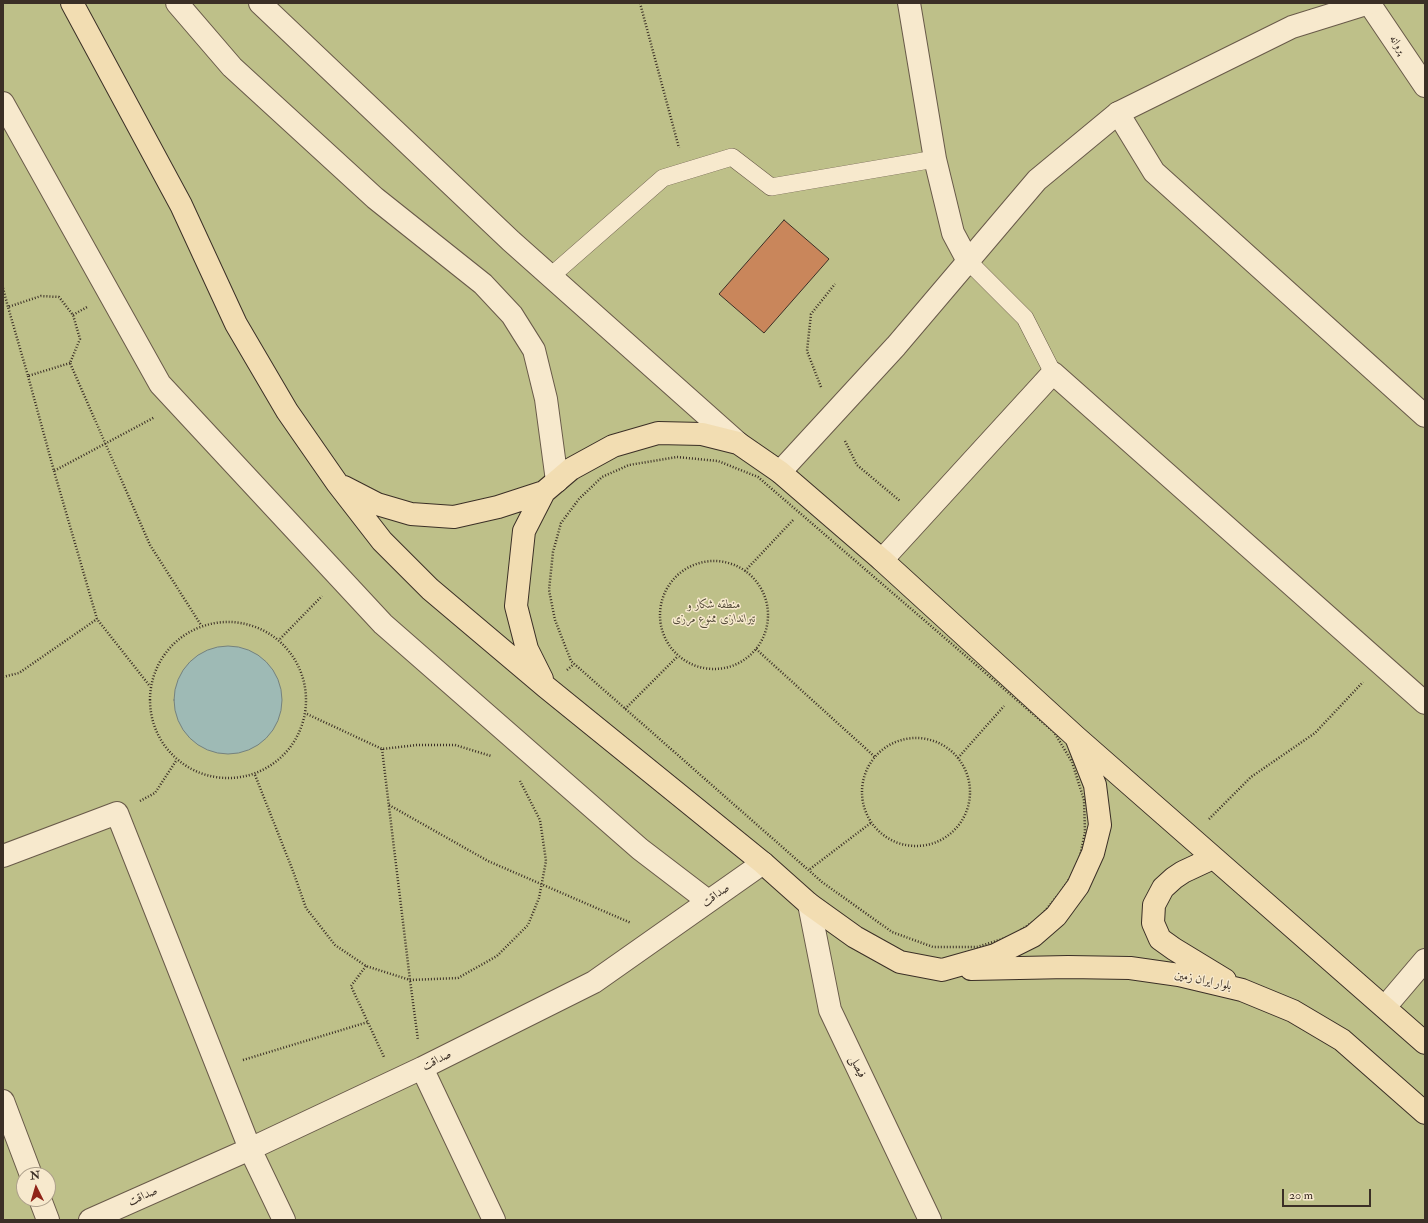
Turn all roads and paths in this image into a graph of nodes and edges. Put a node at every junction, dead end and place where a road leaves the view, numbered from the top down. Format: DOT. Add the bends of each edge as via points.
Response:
graph roads {
  1 [pos="72,3"];
  2 [pos="177,3"];
  3 [pos="260,3"];
  4 [pos="640,3"];
  5 [pos="909,3"];
  6 [pos="1369,3"];
  7 [pos="1425,86"];
  8 [pos="3,103"];
  9 [pos="1118,113"];
  10 [pos="935,160"];
  11 [pos="685,172"];
  12 [pos="968,261"];
  13 [pos="551,276"];
  14 [pos="3,288"];
  15 [pos="8,307"];
  16 [pos="70,363"];
  17 [pos="1052,373"];
  18 [pos="28,376"];
  19 [pos="179,404"];
  20 [pos="1425,416"];
  21 [pos="738,443"];
  22 [pos="105,444"];
  23 [pos="54,471"];
  24 [pos="780,472"];
  25 [pos="338,483"];
  26 [pos="551,486"];
  27 [pos="800,512"];
  28 [pos="882,560"];
  29 [pos="745,571"];
  30 [pos="341,577"];
  31 [pos="97,619"];
  32 [pos="201,625"];
  33 [pos="280,639"];
  34 [pos="756,649"];
  35 [pos="678,656"];
  36 [pos="1381,664"];
  37 [pos="3,677"];
  38 [pos="149,686"];
  39 [pos="546,687"];
  40 [pos="1017,692"];
  41 [pos="1425,703"];
  42 [pos="625,709"];
  43 [pos="307,714"];
  44 [pos="1076,737"];
  45 [pos="382,749"];
  46 [pos="495,757"];
  47 [pos="875,757"];
  48 [pos="958,758"];
  49 [pos="176,761"];
  50 [pos="255,775"];
  51 [pos="519,778"];
  52 [pos="389,805"];
  53 [pos="118,813"];
  54 [pos="872,822"];
  55 [pos="1190,838"];
  56 [pos="3,856"];
  57 [pos="1213,858"];
  58 [pos="763,863"];
  59 [pos="809,870"];
  60 [pos="541,885"];
  61 [pos="708,902"];
  62 [pos="810,904"];
  63 [pos="660,935"];
  64 [pos="1425,960"];
  65 [pos="366,966"];
  66 [pos="942,970"];
  67 [pos="410,980"];
  68 [pos="1242,990"];
  69 [pos="1385,1007"];
  70 [pos="368,1022"];
  71 [pos="1425,1043"];
  72 [pos="218,1067"];
  73 [pos="422,1068"];
  74 [pos="395,1081"];
  75 [pos="3,1101"];
  76 [pos="1425,1113"];
  77 [pos="250,1149"];
  78 [pos="28,1167"];
  79 [pos="43,1207"];
  80 [pos="48,1220"];
  81 [pos="90,1220"];
  82 [pos="284,1220"];
  83 [pos="494,1220"];
  84 [pos="930,1220"];
  1 -- 25 [label="main road" via="181,205 236,324 287,411"];
  2 -- 26 [label="street" via="232,67 375,198 483,284 512,315 534,350 546,399"];
  3 -- 13 [label="street"];
  4 -- 11 [label="path"];
  5 -- 10 [label="street"];
  6 -- 7 [label="street, پروانه"];
  6 -- 9 [label="street" via="1292,27"];
  8 -- 19 [label="street" via="160,384"];
  9 -- 12 [label="street" via="1037,180"];
  9 -- 20 [label="street" via="1154,172"];
  10 -- 11 [label="lane" via="771,187 732,157"];
  10 -- 12 [label="street" via="953,233"];
  11 -- 13 [label="lane" via="663,178"];
  12 -- 17 [label="lane" via="1025,318"];
  12 -- 24 [label="street" via="896,346"];
  13 -- 21 [label="street"];
  14 -- 15 [label="path"];
  15 -- 16 [label="path" via="41,296 59,297 74,315 80,339"];
  15 -- 18 [label="path"];
  16 -- 18 [label="path"];
  16 -- 22 [label="path"];
  17 -- 28 [label="street"];
  17 -- 36 [label="street"];
  18 -- 23 [label="path"];
  19 -- 22 [label="path"];
  19 -- 30 [label="street"];
  21 -- 24 [label="main road"];
  21 -- 26 [label="main road" via="702,434 658,433 613,446 571,469"];
  22 -- 23 [label="path"];
  22 -- 32 [label="path" via="150,545"];
  23 -- 31 [label="path"];
  24 -- 28 [label="main road"];
  25 -- 26 [label="main road" via="376,504 411,514 454,517 498,507"];
  25 -- 39 [label="main road" via="382,541 430,589"];
  26 -- 39 [label="main road" via="524,531 516,606 527,649"];
  27 -- 29 [label="path"];
  27 -- 40 [label="path"];
  27 -- 42 [label="path" via="758,478 718,461 677,457 629,464 602,477 579,499 561,523 552,552 549,590 555,620 571,661"];
  28 -- 40 [label="main road"];
  29 -- 34 [label="path" via="763,590 768,608 768,626 761,644"];
  29 -- 35 [label="path" via="735,564 716,561 698,563 681,572 668,586 661,604 660,622 666,641"];
  30 -- 33 [label="path"];
  30 -- 61 [label="street" via="383,624 640,849"];
  31 -- 37 [label="path" via="19,673"];
  31 -- 38 [label="path"];
  32 -- 33 [label="path" via="242,622"];
  32 -- 38 [label="path" via="167,648"];
  33 -- 43 [label="path" via="304,673"];
  34 -- 35 [label="path" via="748,658 731,667 712,669 694,666"];
  34 -- 47 [label="path"];
  35 -- 42 [label="path"];
  36 -- 41 [label="street"];
  36 -- 55 [label="path" via="1315,733 1251,777"];
  38 -- 49 [label="path" via="153,727"];
  39 -- 58 [label="main road"];
  40 -- 44 [label="main road"];
  40 -- 48 [label="path"];
  40 -- 59 [label="path" via="1054,732 1072,762 1084,800 1085,832 1078,866 1039,918 1012,936 977,947 933,947 892,932"];
  42 -- 59 [label="path"];
  43 -- 45 [label="path"];
  43 -- 50 [label="path" via="289,751"];
  44 -- 55 [label="main road"];
  44 -- 66 [label="main road" via="1095,785 1100,825 1093,854 1078,886 1056,916 1033,936 995,955"];
  45 -- 46 [label="path" via="417,745 455,745"];
  45 -- 52 [label="path"];
  47 -- 48 [label="path" via="883,749 900,740 918,738 937,742"];
  47 -- 54 [label="path" via="863,781 862,800"];
  48 -- 54 [label="path" via="965,766 970,785 970,804 963,821 950,835 933,844 914,846 896,842 880,832"];
  49 -- 50 [label="path" via="214,779"];
  49 -- 53 [label="path" via="155,793"];
  50 -- 65 [label="path" via="306,908 336,945"];
  51 -- 60 [label="path" via="540,820 546,861"];
  52 -- 60 [label="path" via="488,861"];
  52 -- 67 [label="path"];
  53 -- 56 [label="street"];
  53 -- 72 [label="street"];
  54 -- 59 [label="path"];
  55 -- 57 [label="main road"];
  57 -- 68 [label="main road" via="1183,872 1163,888 1154,904 1153,923 1160,939"];
  57 -- 69 [label="main road"];
  58 -- 61 [label="street, صداقت"];
  58 -- 62 [label="main road"];
  60 -- 63 [label="path"];
  60 -- 67 [label="path" via="539,898 528,925 497,956 458,978"];
  61 -- 63 [label="street, صداقت"];
  62 -- 66 [label="main road" via="855,937 900,962"];
  62 -- 84 [label="street, فیصلی" via="830,1010"];
  63 -- 73 [label="street, صداقت" via="594,982"];
  64 -- 69 [label="street"];
  65 -- 67 [label="path"];
  65 -- 70 [label="path" via="351,986"];
  66 -- 68 [label="main road, بلوار ایران زمین" via="1130,968 1179,975"];
  67 -- 73 [label="path"];
  68 -- 76 [label="main road, بلوار ایران زمین" via="1293,1011 1342,1040"];
  69 -- 71 [label="main road"];
  70 -- 72 [label="path"];
  70 -- 74 [label="path"];
  72 -- 77 [label="street"];
  73 -- 74 [label="street, صداقت"];
  73 -- 83 [label="street"];
  74 -- 77 [label="street, صداقت"];
  75 -- 78 [label="street"];
  77 -- 81 [label="street, صداقت"];
  77 -- 82 [label="street"];
  79 -- 80 [label="street"];
}
